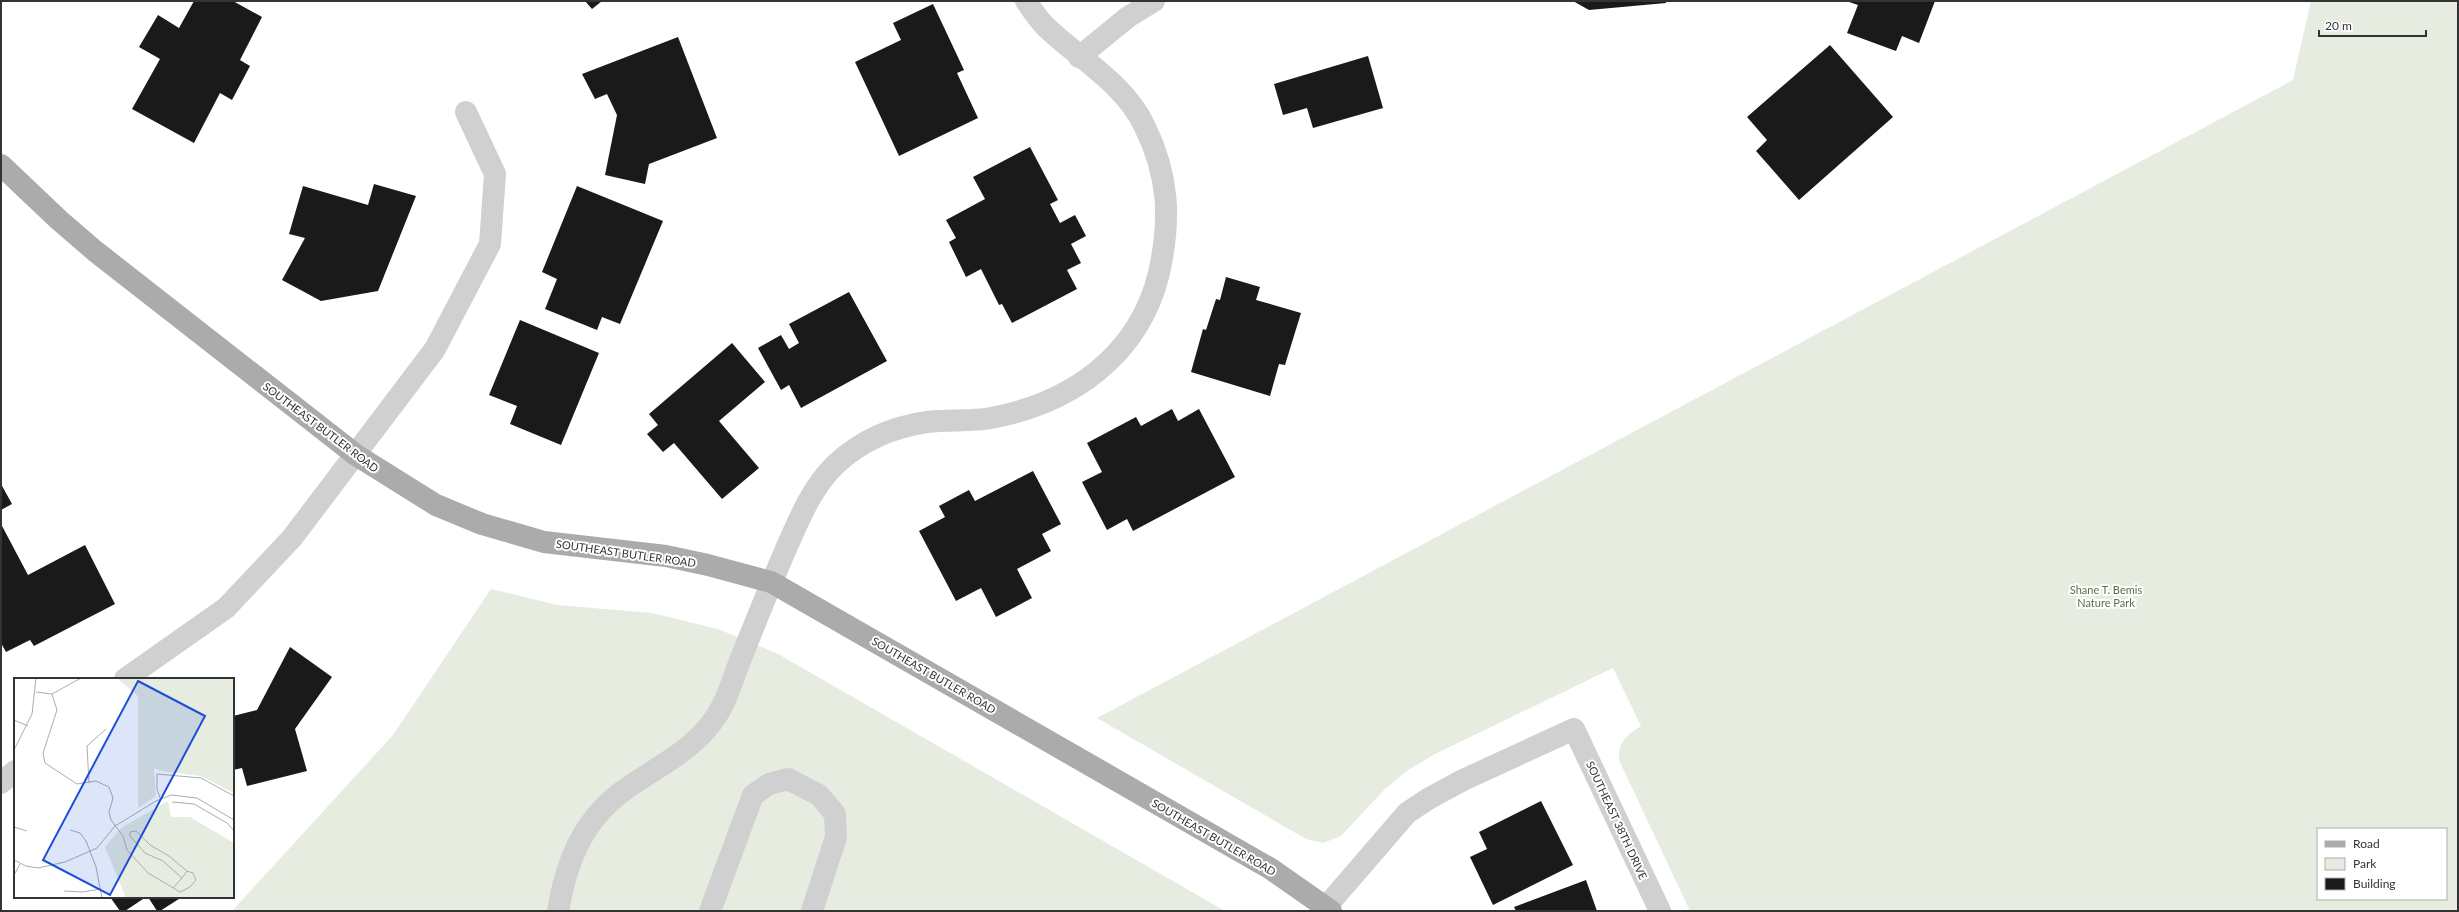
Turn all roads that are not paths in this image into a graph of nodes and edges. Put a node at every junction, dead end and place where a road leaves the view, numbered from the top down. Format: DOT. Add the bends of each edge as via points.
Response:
graph roads {
  1 [pos="1026,1"];
  2 [pos="1154,1"];
  3 [pos="1079,57"];
  4 [pos="466,112"];
  5 [pos="1,165"];
  6 [pos="356,455"];
  7 [pos="771,582"];
  8 [pos="126,678"];
  9 [pos="1329,909"];
  10 [pos="558,911"];
  11 [pos="710,911"];
  12 [pos="812,911"];
  13 [pos="1660,911"];
  1 -- 3 [label="street" via="1042,24"];
  2 -- 3 [label="street" via="1128,17"];
  3 -- 7 [label="street" via="1121,92 1143,123 1160,166 1167,200 1166,241 1156,286 1143,315 1123,348 1092,377 1058,398 1025,410 988,419 927,422 889,431 859,444 833,468 808,500"];
  4 -- 6 [label="street" via="495,174 490,244 436,349"];
  5 -- 6 [label="main road, SOUTHEAST BUTLER ROAD" via="95,251"];
  6 -- 7 [label="main road, SOUTHEAST BUTLER ROAD" via="436,505 482,524 544,542 666,556"];
  6 -- 8 [label="street" via="292,538 226,608"];
  7 -- 9 [label="main road, SOUTHEAST BUTLER ROAD" via="1264,866"];
  7 -- 10 [label="street" via="725,700 711,725 694,742 621,792 597,815 579,838 567,870"];
  9 -- 13 [label="street, SOUTHEAST 38TH DRIVE" via="1407,813 1463,780 1574,729"];
  11 -- 12 [label="street" via="753,795 769,784 788,779 819,795 835,814 836,837"];
}
